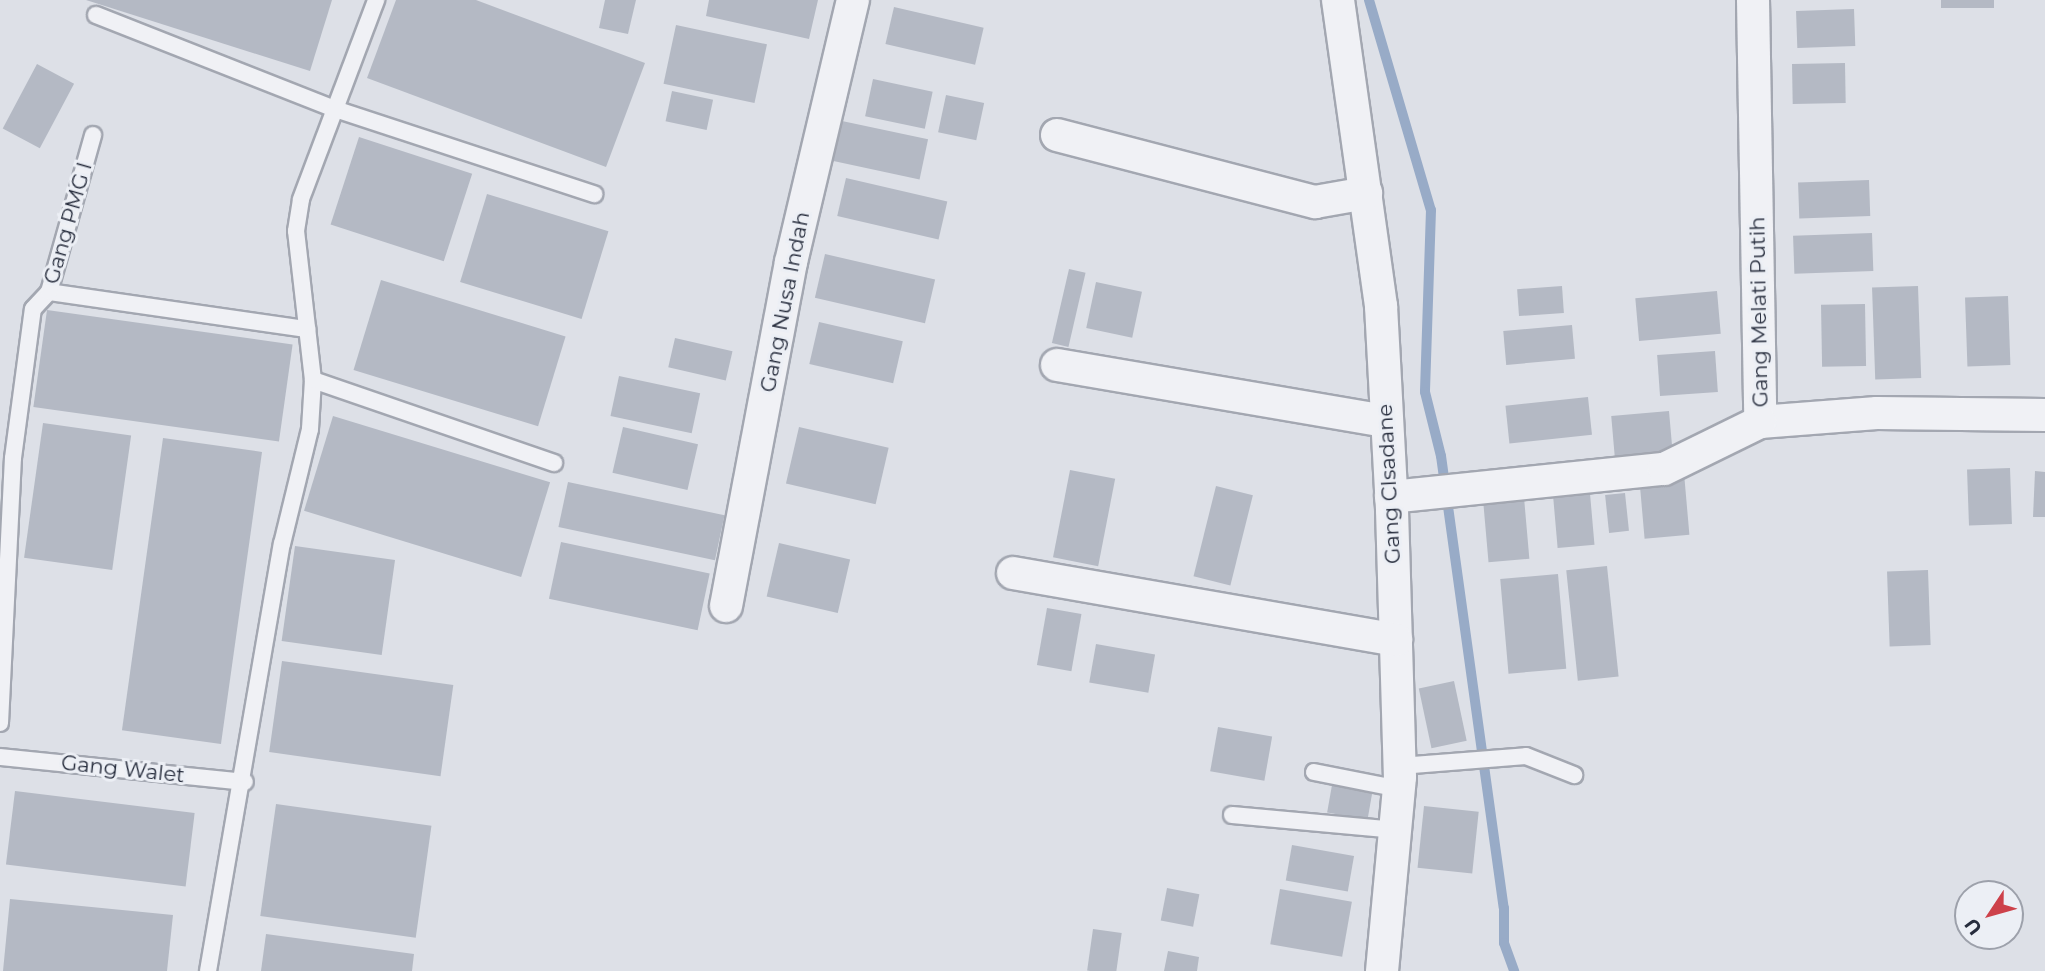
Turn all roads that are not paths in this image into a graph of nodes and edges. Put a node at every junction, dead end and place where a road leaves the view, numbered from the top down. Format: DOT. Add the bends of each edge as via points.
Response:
graph roads {
  1 [pos="376,0"];
  2 [pos="853,0"];
  3 [pos="1338,0"];
  4 [pos="1753,0"];
  5 [pos="96,15"];
  6 [pos="335,109"];
  7 [pos="93,135"];
  8 [pos="1057,135"];
  9 [pos="1366,193"];
  10 [pos="594,194"];
  11 [pos="49,292"];
  12 [pos="307,329"];
  13 [pos="1057,365"];
  14 [pos="313,380"];
  15 [pos="2045,415"];
  16 [pos="1385,421"];
  17 [pos="1760,422"];
  18 [pos="554,463"];
  19 [pos="1391,497"];
  20 [pos="1013,573"];
  21 [pos="726,606"];
  22 [pos="1396,640"];
  23 [pos="0,723"];
  24 [pos="0,757"];
  25 [pos="1314,772"];
  26 [pos="1574,775"];
  27 [pos="1400,777"];
  28 [pos="245,782"];
  29 [pos="1232,815"];
  30 [pos="1396,830"];
  31 [pos="208,971"];
  32 [pos="1382,971"];
  1 -- 6 [label="lane"];
  2 -- 21 [label="street, Gang Nusa Indah" via="791,262"];
  3 -- 9 [label="street, Gang CIsadane"];
  4 -- 17 [label="street, Gang Melati Putih"];
  5 -- 6 [label="lane"];
  6 -- 10 [label="lane"];
  6 -- 12 [label="lane" via="296,231"];
  7 -- 11 [label="lane, Gang PMG I"];
  8 -- 9 [label="street" via="1315,202"];
  9 -- 16 [label="street, Gang CIsadane" via="1381,306"];
  11 -- 12 [label="lane"];
  11 -- 23 [label="lane, Gang PMG I" via="33,309 13,458"];
  12 -- 14 [label="lane"];
  13 -- 16 [label="street"];
  14 -- 18 [label="lane"];
  14 -- 28 [label="lane" via="310,429 282,544"];
  15 -- 17 [label="street, Gang Melati Putih" via="1877,413"];
  16 -- 19 [label="street, Gang CIsadane"];
  17 -- 19 [label="street" via="1664,469"];
  19 -- 22 [label="street, Gang CIsadane"];
  20 -- 22 [label="street"];
  22 -- 27 [label="street, Gang CIsadane"];
  24 -- 28 [label="lane, Gang Walet"];
  25 -- 27 [label="lane"];
  26 -- 27 [label="lane" via="1525,755 1467,760"];
  27 -- 30 [label="street, Gang CIsadane"];
  28 -- 31 [label="lane"];
  29 -- 30 [label="lane"];
  30 -- 32 [label="street, Gang CIsadane"];
}
